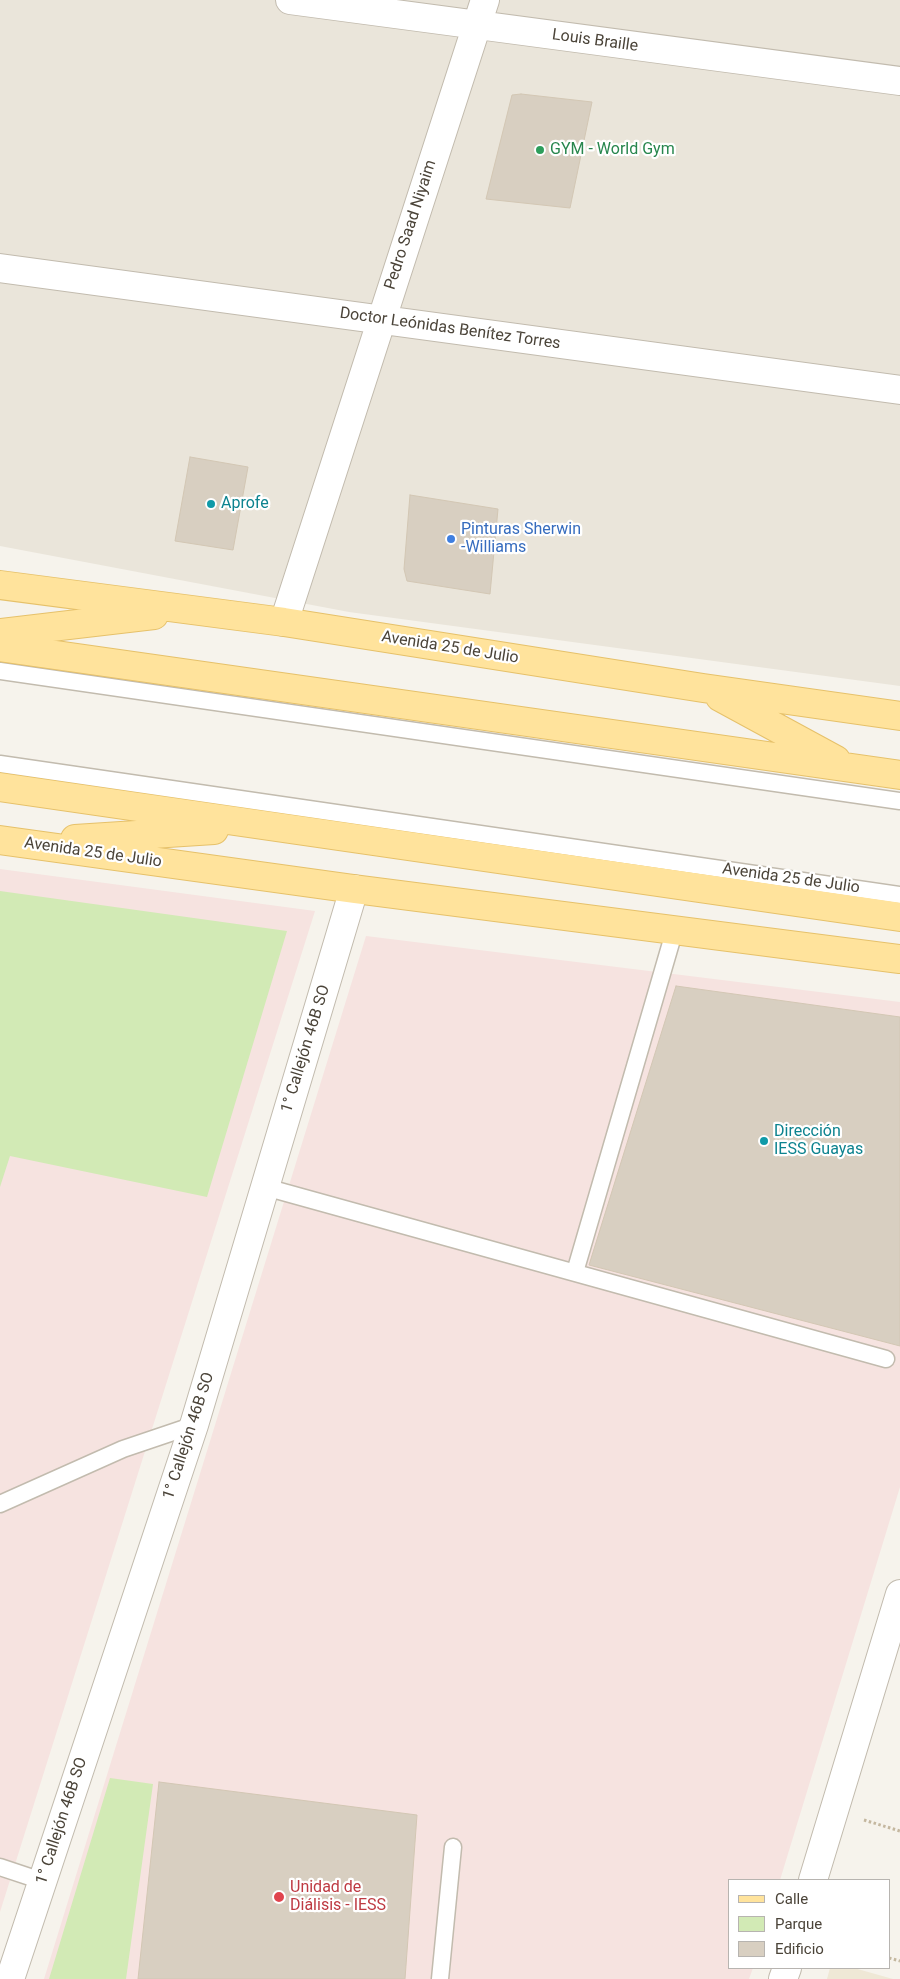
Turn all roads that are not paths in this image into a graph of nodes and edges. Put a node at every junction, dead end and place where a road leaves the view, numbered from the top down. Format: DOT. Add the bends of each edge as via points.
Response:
graph roads {
  1 [pos="290,0"];
  2 [pos="481,12"];
  3 [pos="900,81"];
  4 [pos="0,268"];
  5 [pos="381,320"];
  6 [pos="900,390"];
  7 [pos="0,585"];
  8 [pos="196,611"];
  9 [pos="284,622"];
  10 [pos="0,633"];
  11 [pos="0,647"];
  12 [pos="0,671"];
  13 [pos="703,688"];
  14 [pos="900,716"];
  15 [pos="0,764"];
  16 [pos="853,769"];
  17 [pos="900,775"];
  18 [pos="0,787"];
  19 [pos="900,801"];
  20 [pos="270,826"];
  21 [pos="8,841"];
  22 [pos="354,889"];
  23 [pos="900,895"];
  24 [pos="900,917"];
  25 [pos="675,929"];
  26 [pos="900,959"];
  27 [pos="265,1188"];
  28 [pos="574,1272"];
  29 [pos="886,1358"];
  30 [pos="194,1425"];
  31 [pos="0,1504"];
  32 [pos="900,1594"];
  33 [pos="454,1847"];
  34 [pos="0,1866"];
  35 [pos="813,1879"];
  36 [pos="42,1881"];
  37 [pos="10,1979"];
  38 [pos="440,1979"];
  1 -- 2 [label="street, Louis Braille"];
  2 -- 3 [label="street, Louis Braille"];
  2 -- 5 [label="street, Pedro Saad Niyaim"];
  4 -- 5 [label="street, Doctor Leónidas Benítez Torres"];
  5 -- 6 [label="street, Doctor Leónidas Benítez Torres"];
  5 -- 9 [label="street, Pedro Saad Niyaim"];
  7 -- 8 [label="main road, Avenida 25 de Julio"];
  8 -- 9 [label="main road, Avenida 25 de Julio"];
  8 -- 10 [label="main road"];
  9 -- 13 [label="main road, Avenida 25 de Julio"];
  11 -- 16 [label="main road"];
  12 -- 19 [label="lane"];
  13 -- 14 [label="main road, Avenida 25 de Julio"];
  13 -- 16 [label="main road"];
  15 -- 23 [label="lane, Avenida 25 de Julio"];
  16 -- 17 [label="main road"];
  18 -- 20 [label="main road, Avenida 25 de Julio"];
  20 -- 21 [label="main road"];
  20 -- 24 [label="main road, Avenida 25 de Julio"];
  21 -- 22 [label="main road, Avenida 25 de Julio"];
  22 -- 25 [label="main road, Avenida 25 de Julio"];
  22 -- 27 [label="street, 1° Callejón 46B SO"];
  25 -- 26 [label="main road, Avenida 25 de Julio"];
  25 -- 28 [label="lane"];
  27 -- 28 [label="lane"];
  27 -- 30 [label="street, 1° Callejón 46B SO"];
  28 -- 29 [label="lane"];
  30 -- 31 [label="lane" via="123,1449"];
  30 -- 36 [label="street, 1° Callejón 46B SO"];
  32 -- 35 [label="street"];
  33 -- 38 [label="lane"];
  34 -- 36 [label="lane"];
  36 -- 37 [label="street, 1° Callejón 46B SO"];
}
